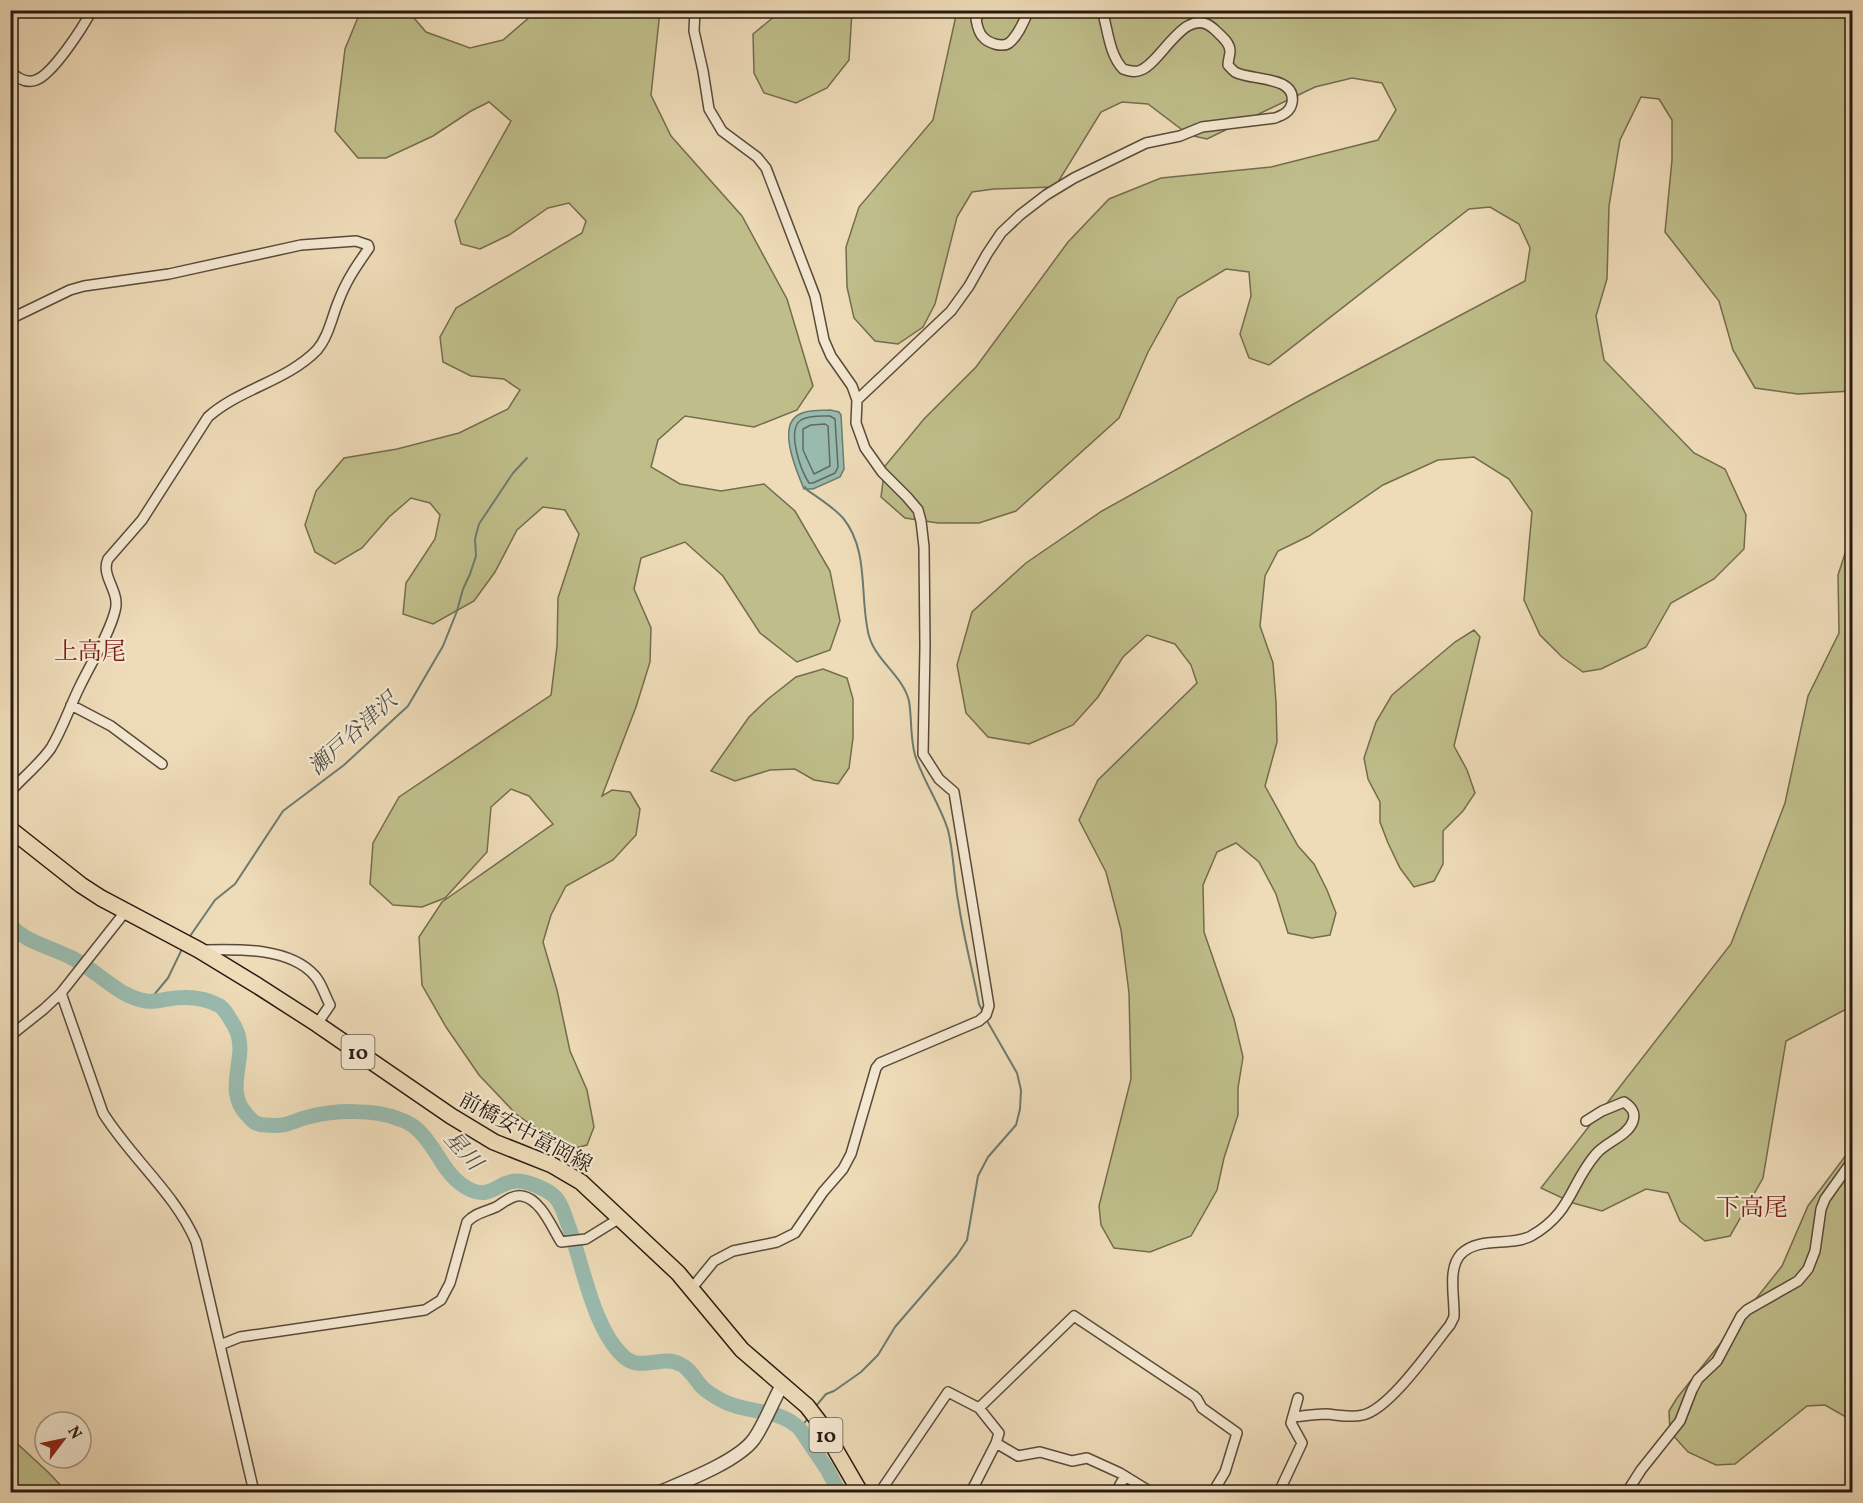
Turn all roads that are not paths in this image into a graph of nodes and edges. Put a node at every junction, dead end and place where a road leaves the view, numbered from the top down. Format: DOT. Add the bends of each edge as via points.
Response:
graph roads {
  1 [pos="92,10"];
  2 [pos="695,10"];
  3 [pos="982,10"];
  4 [pos="1029,10"];
  5 [pos="1102,10"];
  6 [pos="10,71"];
  7 [pos="10,319"];
  8 [pos="857,400"];
  9 [pos="71,705"];
  10 [pos="162,764"];
  11 [pos="12,785"];
  12 [pos="10,829"];
  13 [pos="125,912"];
  14 [pos="198,950"];
  15 [pos="61,993"];
  16 [pos="317,1024"];
  17 [pos="10,1036"];
  18 [pos="1586,1121"];
  19 [pos="1852,1161"];
  20 [pos="620,1218"];
  21 [pos="692,1288"];
  22 [pos="220,1346"];
  23 [pos="779,1391"];
  24 [pos="1298,1398"];
  25 [pos="979,1408"];
  26 [pos="1293,1417"];
  27 [pos="996,1443"];
  28 [pos="1125,1476"];
  29 [pos="254,1492"];
  30 [pos="660,1492"];
  31 [pos="860,1492"];
  32 [pos="880,1492"];
  33 [pos="971,1492"];
  34 [pos="1116,1492"];
  35 [pos="1151,1492"];
  36 [pos="1213,1492"];
  37 [pos="1279,1492"];
  38 [pos="1627,1492"];
  1 -- 6 [label="street" via="80,32 36,81 25,81"];
  2 -- 8 [label="street" via="694,31 709,110 722,131 766,168 815,296 824,340"];
  3 -- 4 [label="street" via="976,19 983,37 1004,45 1019,30"];
  5 -- 8 [label="street" via="1112,50 1123,69 1140,71 1173,37 1188,26 1202,23 1228,44 1228,65 1233,71 1285,85 1293,101 1290,109 1275,118 1202,127 1146,143 1046,195 1001,233 951,311"];
  7 -- 9 [label="street" via="84,286 169,274 302,245 356,241 369,248 347,281 318,349 208,417 142,520 108,560 106,573 116,596 116,609"];
  8 -- 21 [label="street" via="856,423 865,448 918,510 921,521 925,647 922,754 939,779 954,792 988,1010 971,1024 880,1063 851,1154 795,1233 777,1242 733,1251 714,1261"];
  9 -- 10 [label="street" via="111,726"];
  9 -- 11 [label="street" via="49,750"];
  12 -- 13 [label="main road, 前橋安中富岡線 / 10" via="81,885"];
  13 -- 14 [label="main road, 前橋安中富岡線 / 10"];
  13 -- 15 [label="street"];
  14 -- 16 [label="main road, 前橋安中富岡線 / 10"];
  14 -- 16 [label="street" via="254,950 308,969 330,1005"];
  15 -- 17 [label="street"];
  15 -- 22 [label="street" via="103,1113 190,1228"];
  16 -- 20 [label="main road, 前橋安中富岡線 / 10" via="494,1142 567,1172"];
  18 -- 26 [label="street" via="1624,1102 1634,1112 1633,1122 1596,1153 1567,1203 1544,1228 1522,1239 1472,1248 1455,1262 1454,1317 1385,1402 1363,1415"];
  19 -- 38 [label="street" via="1821,1209 1815,1251 1808,1269 1798,1281 1741,1316 1717,1361 1698,1379 1680,1421"];
  20 -- 21 [label="main road, 前橋安中富岡線 / 10"];
  20 -- 22 [label="street" via="586,1239 561,1242 543,1212 530,1200 514,1197 467,1222 450,1283 441,1300 425,1310 240,1337"];
  21 -- 23 [label="main road, 前橋安中富岡線 / 10"];
  22 -- 29 [label="street"];
  23 -- 30 [label="street" via="753,1440 738,1454"];
  23 -- 31 [label="main road, 前橋安中富岡線 / 10" via="807,1406 815,1415"];
  24 -- 26 [label="street"];
  25 -- 27 [label="street" via="999,1433"];
  25 -- 32 [label="street" via="948,1392"];
  25 -- 36 [label="street" via="1074,1316 1194,1396 1202,1408 1237,1433 1225,1472"];
  26 -- 37 [label="street" via="1291,1423 1302,1443"];
  27 -- 28 [label="street" via="1018,1456 1040,1452 1072,1461 1087,1458"];
  27 -- 33 [label="street"];
  28 -- 34 [label="street"];
  28 -- 35 [label="street"];
}
